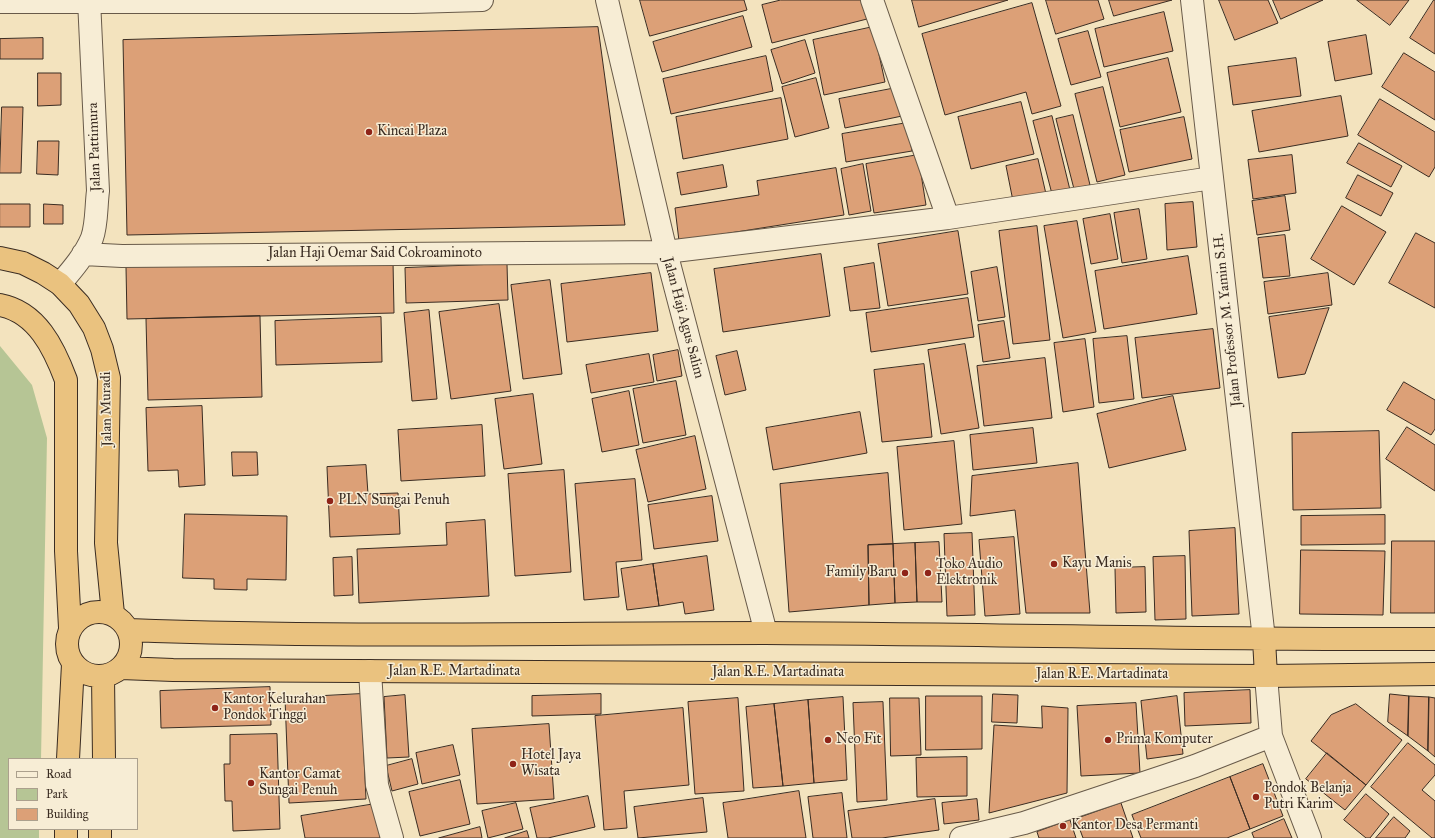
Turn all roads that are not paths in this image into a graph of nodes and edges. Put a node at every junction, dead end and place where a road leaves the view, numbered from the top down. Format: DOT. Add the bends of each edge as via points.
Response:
graph roads {
  1 [pos="482,0"];
  2 [pos="607,0"];
  3 [pos="872,0"];
  4 [pos="1192,0"];
  5 [pos="89,1"];
  6 [pos="0,2"];
  7 [pos="1212,178"];
  8 [pos="948,218"];
  9 [pos="666,252"];
  10 [pos="83,254"];
  11 [pos="0,258"];
  12 [pos="60,284"];
  13 [pos="0,305"];
  14 [pos="113,614"];
  15 [pos="70,628"];
  16 [pos="129,630"];
  17 [pos="766,633"];
  18 [pos="1435,639"];
  19 [pos="1264,640"];
  20 [pos="73,664"];
  21 [pos="370,671"];
  22 [pos="112,672"];
  23 [pos="1435,674"];
  24 [pos="1266,676"];
  25 [pos="1271,736"];
  26 [pos="68,758"];
  27 [pos="104,758"];
  28 [pos="1027,831"];
  29 [pos="392,838"];
  30 [pos="961,838"];
  31 [pos="1310,838"];
  1 -- 5 [label="street"];
  2 -- 9 [label="street, Jalan Haji Agus Salim"];
  3 -- 8 [label="street"];
  4 -- 7 [label="street, Jalan Professor M. Yamin S.H."];
  5 -- 6 [label="street"];
  5 -- 10 [label="street, Jalan Pattimura" via="98,191 92,237"];
  7 -- 8 [label="street, Jalan Haji Oemar Said Cokroaminoto"];
  7 -- 19 [label="street, Jalan Professor M. Yamin S.H."];
  8 -- 9 [label="street, Jalan Haji Oemar Said Cokroaminoto"];
  9 -- 10 [label="street, Jalan Haji Oemar Said Cokroaminoto" via="122,256"];
  9 -- 17 [label="street, Jalan Haji Agus Salim"];
  10 -- 12 [label="street, Jalan Pattimura"];
  11 -- 12 [label="highway, Jalan Muradi" via="23,263"];
  12 -- 14 [label="highway, Jalan Muradi" via="79,304 94,328 109,378 106,543"];
  13 -- 15 [label="highway" via="25,314 42,332 56,354 66,380 66,551"];
  14 -- 15 [label="highway" via="97,612 81,616"];
  14 -- 16 [label="highway" via="122,620"];
  15 -- 20 [label="highway" via="66,640 67,653"];
  16 -- 17 [label="highway" via="309,636"];
  16 -- 22 [label="highway" via="132,644 129,657"];
  17 -- 19 [label="highway"];
  18 -- 19 [label="highway"];
  19 -- 24 [label="highway"];
  20 -- 22 [label="highway" via="81,672 92,676"];
  20 -- 26 [label="highway"];
  21 -- 22 [label="highway, Jalan R.E. Martadinata"];
  21 -- 24 [label="highway, Jalan R.E. Martadinata"];
  21 -- 29 [label="street" via="377,785"];
  22 -- 27 [label="highway"];
  23 -- 24 [label="highway, Jalan R.E. Martadinata"];
  24 -- 25 [label="street"];
  25 -- 28 [label="street"];
  25 -- 31 [label="street"];
  28 -- 30 [label="street"];
}
